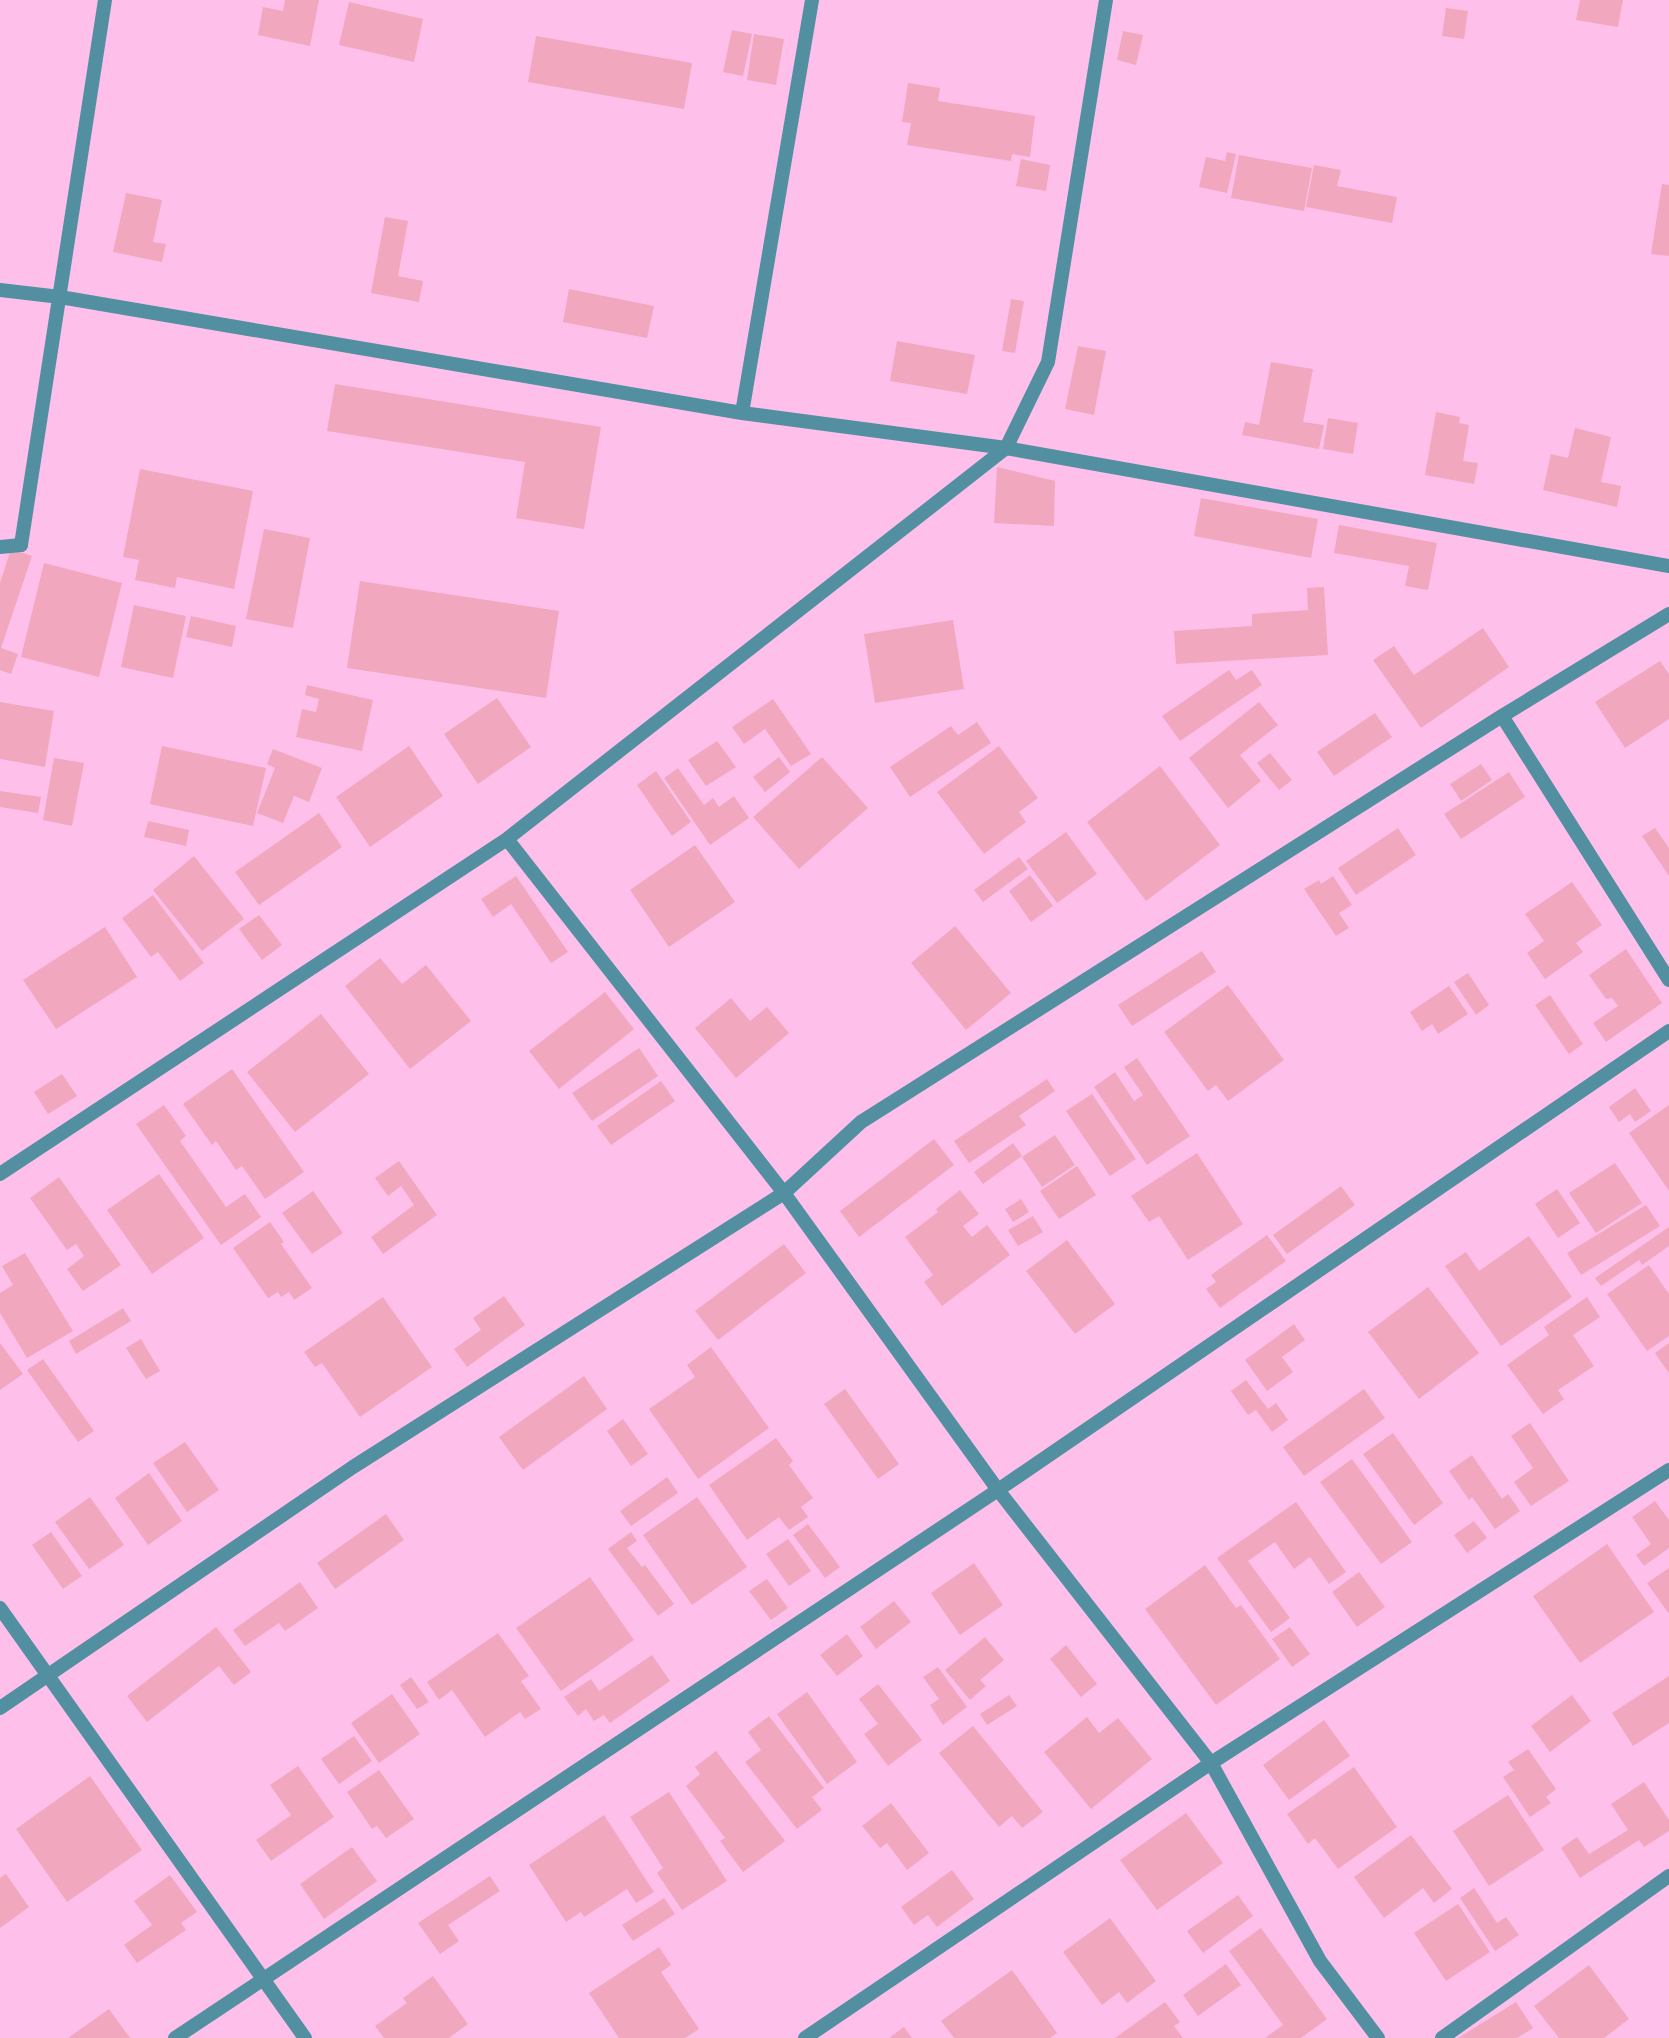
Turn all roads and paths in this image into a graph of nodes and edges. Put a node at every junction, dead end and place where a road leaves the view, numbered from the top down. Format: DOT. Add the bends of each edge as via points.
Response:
graph roads {
  1 [pos="105,0"];
  2 [pos="812,0"];
  3 [pos="1106,0"];
  4 [pos="0,290"];
  5 [pos="60,298"];
  6 [pos="742,413"];
  7 [pos="1006,449"];
  8 [pos="0,547"];
  9 [pos="1669,566"];
  10 [pos="1669,614"];
  11 [pos="1502,716"];
  12 [pos="508,839"];
  13 [pos="1669,980"];
  14 [pos="1669,1031"];
  15 [pos="0,1174"];
  16 [pos="784,1193"];
  17 [pos="1669,1470"];
  18 [pos="998,1490"];
  19 [pos="0,1608"];
  20 [pos="49,1674"];
  21 [pos="0,1708"];
  22 [pos="1211,1763"];
  23 [pos="1669,1876"];
  24 [pos="264,1980"];
  25 [pos="175,2038"];
  26 [pos="305,2038"];
  27 [pos="805,2038"];
  28 [pos="1378,2038"];
  29 [pos="1442,2038"];
  1 -- 5 [label="street"];
  2 -- 6 [label="street"];
  3 -- 7 [label="street" via="1048,362"];
  4 -- 5 [label="street"];
  5 -- 6 [label="street"];
  5 -- 8 [label="street" via="21,545"];
  6 -- 7 [label="street"];
  7 -- 9 [label="street"];
  7 -- 12 [label="street"];
  10 -- 11 [label="street"];
  11 -- 13 [label="street"];
  11 -- 16 [label="street" via="861,1122"];
  12 -- 15 [label="street"];
  12 -- 16 [label="street"];
  14 -- 18 [label="street"];
  16 -- 18 [label="street"];
  16 -- 20 [label="street" via="353,1467"];
  17 -- 22 [label="street"];
  18 -- 22 [label="street"];
  18 -- 24 [label="street"];
  19 -- 20 [label="street"];
  20 -- 21 [label="street"];
  20 -- 24 [label="street"];
  22 -- 27 [label="street"];
  22 -- 28 [label="street" via="1320,1961"];
  23 -- 29 [label="street"];
  24 -- 25 [label="street"];
  24 -- 26 [label="street"];
}
